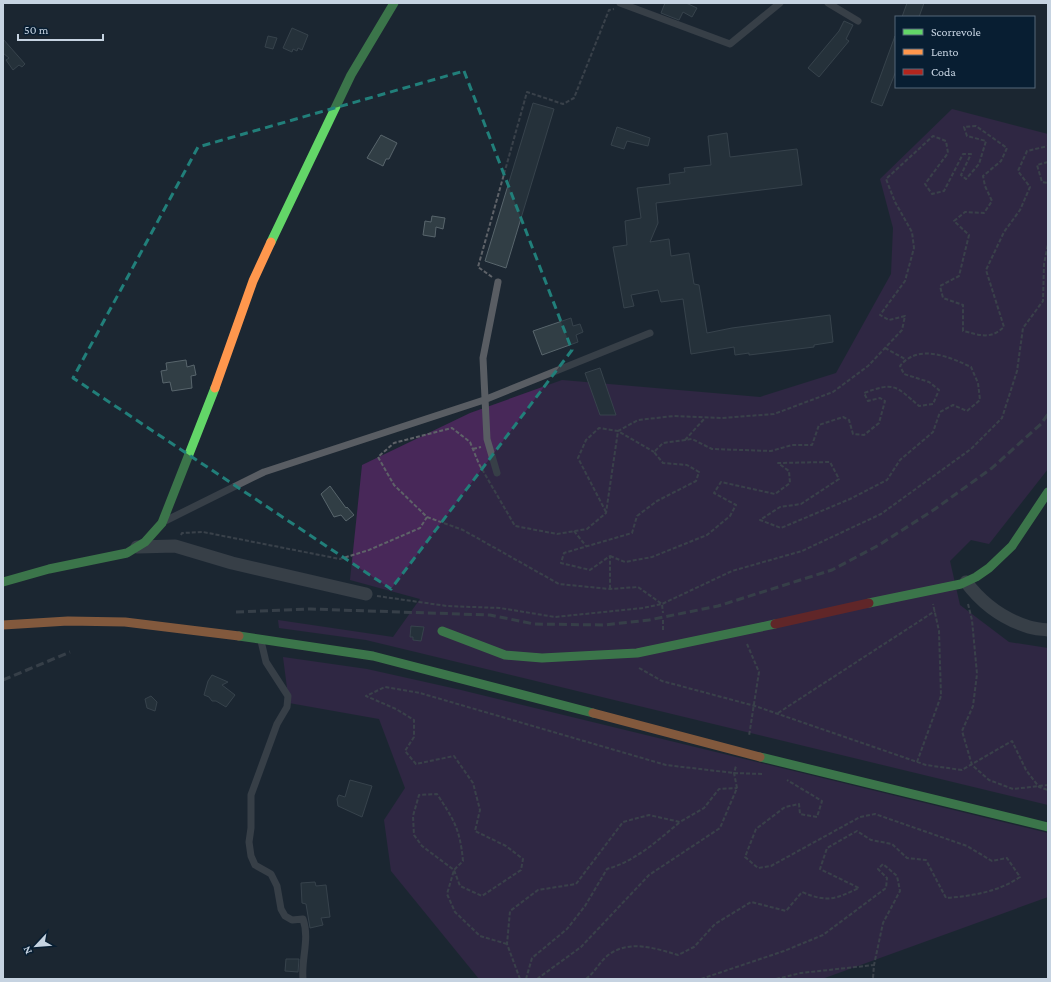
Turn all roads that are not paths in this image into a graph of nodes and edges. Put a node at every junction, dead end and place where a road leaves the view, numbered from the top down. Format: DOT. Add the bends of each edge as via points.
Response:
graph roads {
  1 [pos="394,3"];
  2 [pos="620,3"];
  3 [pos="780,3"];
  4 [pos="828,3"];
  5 [pos="858,21"];
  6 [pos="498,282"];
  7 [pos="650,333"];
  8 [pos="484,400"];
  9 [pos="497,473"];
  10 [pos="1048,492"];
  11 [pos="162,523"];
  12 [pos="137,547"];
  13 [pos="3,582"];
  14 [pos="963,583"];
  15 [pos="366,594"];
  16 [pos="3,625"];
  17 [pos="1048,630"];
  18 [pos="442,631"];
  19 [pos="261,641"];
  20 [pos="1048,827"];
  21 [pos="303,979"];
  1 -- 11 [label="street" via="351,76 253,280 229,353"];
  2 -- 3 [label="lane" via="730,44"];
  4 -- 5 [label="lane"];
  6 -- 8 [label="lane" via="483,358"];
  7 -- 8 [label="lane"];
  8 -- 9 [label="lane" via="487,440"];
  8 -- 11 [label="lane" via="264,472"];
  10 -- 14 [label="street" via="1005,553 989,568"];
  11 -- 12 [label="street"];
  12 -- 13 [label="street" via="127,553 49,569"];
  12 -- 15 [label="street" via="175,546 232,563"];
  14 -- 17 [label="street" via="992,609 1026,626"];
  14 -- 18 [label="street" via="637,653 542,658 505,655"];
  16 -- 19 [label="street" via="68,621 125,622"];
  19 -- 20 [label="street" via="373,656 818,772"];
  19 -- 21 [label="lane" via="266,662 288,696 287,707 277,724 251,795 250,856 256,865 271,874 285,916 292,920 303,919 306,954"];
}
